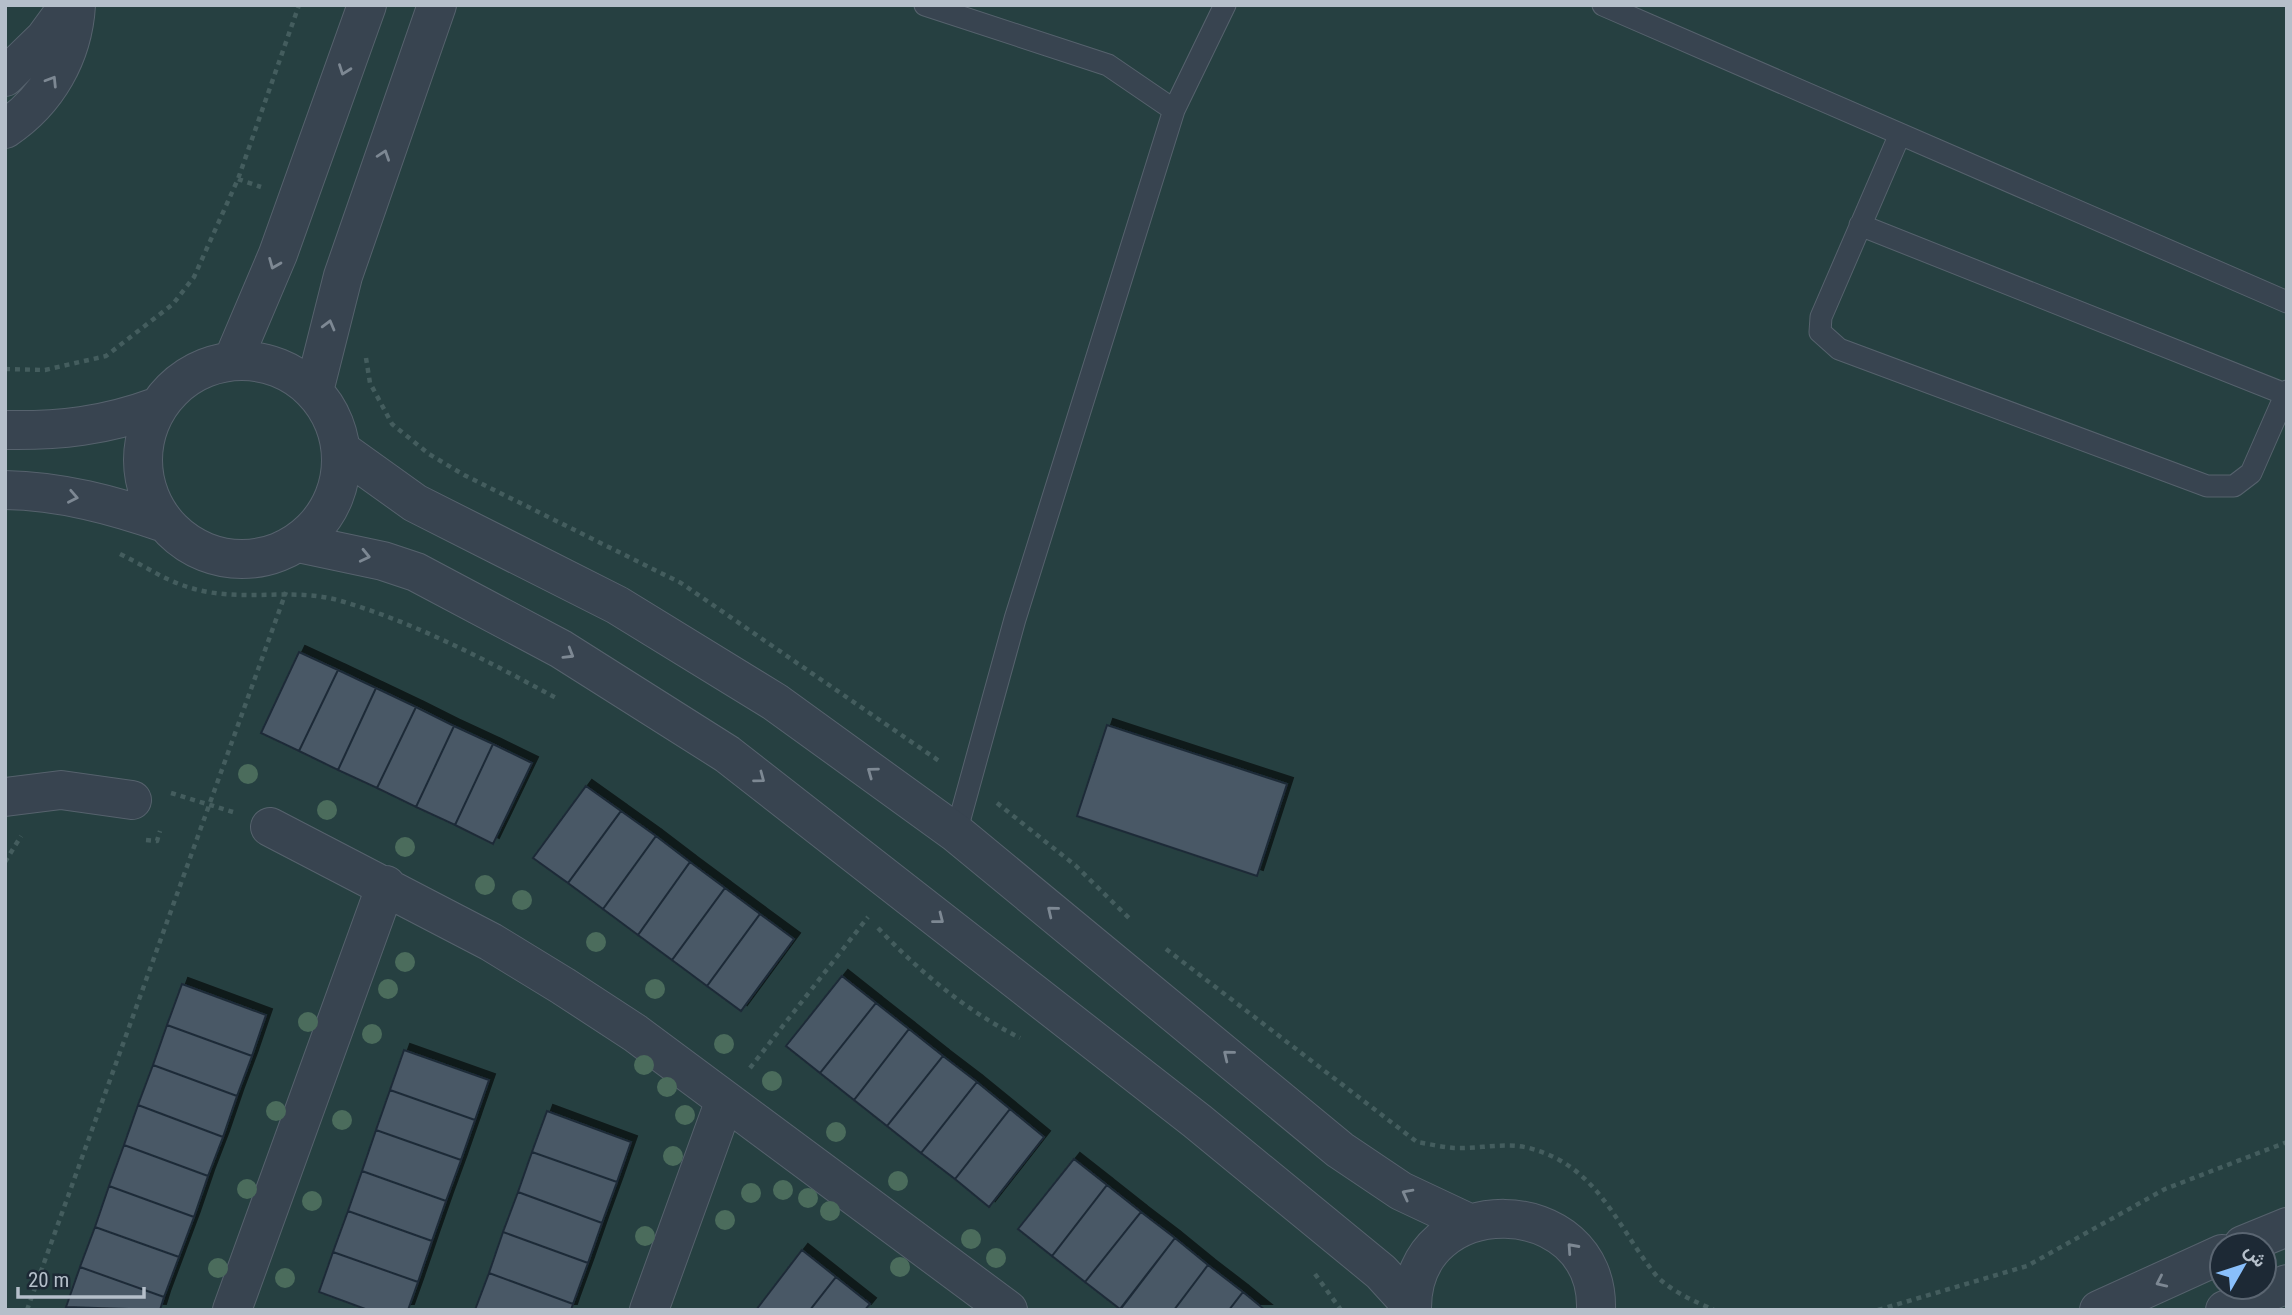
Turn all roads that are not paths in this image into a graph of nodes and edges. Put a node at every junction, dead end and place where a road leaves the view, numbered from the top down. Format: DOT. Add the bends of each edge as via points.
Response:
graph roads {
  1 [pos="69,5"];
  2 [pos="76,5"];
  3 [pos="367,5"];
  4 [pos="437,5"];
  5 [pos="925,5"];
  6 [pos="1225,5"];
  7 [pos="1602,5"];
  8 [pos="5,77"];
  9 [pos="1174,110"];
  10 [pos="5,129"];
  11 [pos="1900,134"];
  12 [pos="1860,225"];
  13 [pos="2287,302"];
  14 [pos="233,360"];
  15 [pos="314,391"];
  16 [pos="2286,392"];
  17 [pos="156,407"];
  18 [pos="5,430"];
  19 [pos="341,450"];
  20 [pos="5,490"];
  21 [pos="165,523"];
  22 [pos="298,543"];
  23 [pos="5,797"];
  24 [pos="132,800"];
  25 [pos="270,827"];
  26 [pos="956,833"];
  27 [pos="386,885"];
  28 [pos="724,1100"];
  29 [pos="1469,1223"];
  30 [pos="2208,1260"];
  31 [pos="2287,1284"];
  32 [pos="1601,1307"];
  33 [pos="1412,1308"];
  34 [pos="232,1310"];
  35 [pos="649,1310"];
  36 [pos="1008,1310"];
  37 [pos="2099,1310"];
  38 [pos="2225,1310"];
  1 -- 8 [label="street" via="45,38"];
  10 -- 2 [label="street, one-way" via="39,100 56,77 68,50"];
  3 -- 14 [label="street, one-way" via="278,254"];
  15 -- 4 [label="street, one-way" via="343,275"];
  5 -- 9 [label="lane" via="1108,65"];
  6 -- 9 [label="lane"];
  7 -- 11 [label="lane"];
  9 -- 26 [label="lane" via="1015,619"];
  11 -- 12 [label="lane"];
  11 -- 13 [label="lane"];
  12 -- 16 [label="lane"];
  12 -- 16 [label="lane" via="1821,317 1820,332 1839,349 2207,486 2234,486 2251,473"];
  14 -- 15 [label="street" via="263,362 290,373"];
  14 -- 17 [label="street" via="203,368 176,384"];
  15 -- 19 [label="street" via="327,409"];
  17 -- 18 [label="street" via="87,428"];
  17 -- 21 [label="street" via="145,436 142,466 149,496"];
  19 -- 22 [label="street" via="340,478 332,503 318,525"];
  26 -- 19 [label="street, one-way" via="775,702 697,652 617,605 415,503"];
  20 -- 21 [label="street, one-way" via="67,495"];
  21 -- 22 [label="street" via="187,543 213,556 242,560 271,555"];
  22 -- 33 [label="street, one-way" via="416,572 561,649 727,754 1197,1121 1381,1272"];
  23 -- 24 [label="street" via="61,790"];
  25 -- 27 [label="street"];
  29 -- 26 [label="street, one-way" via="1401,1191 1340,1150"];
  27 -- 28 [label="street" via="563,986"];
  27 -- 34 [label="street"];
  28 -- 35 [label="street"];
  28 -- 36 [label="street"];
  32 -- 29 [label="street, one-way" via="1575,1249 1552,1230 1526,1219 1497,1217"];
  29 -- 33 [label="street" via="1450,1234 1423,1265"];
  30 -- 37 [label="street, one-way"];
  31 -- 38 [label="street"];
}
